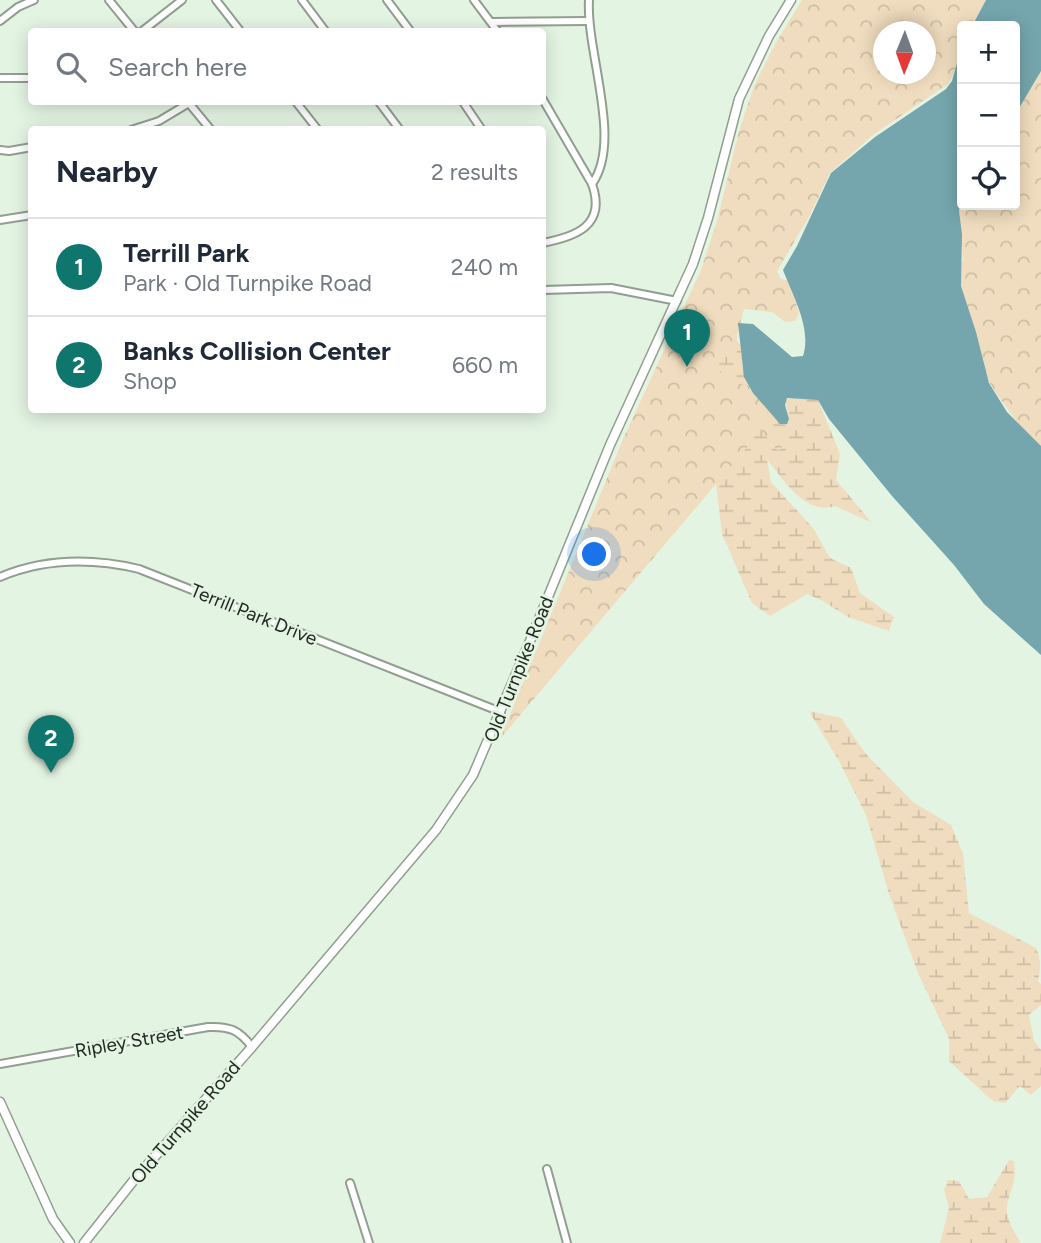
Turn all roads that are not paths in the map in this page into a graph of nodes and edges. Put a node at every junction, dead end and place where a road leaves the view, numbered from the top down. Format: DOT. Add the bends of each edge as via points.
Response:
graph roads {
  1 [pos="34,0"];
  2 [pos="109,0"];
  3 [pos="182,0"];
  4 [pos="216,0"];
  5 [pos="302,0"];
  6 [pos="387,0"];
  7 [pos="474,0"];
  8 [pos="589,0"];
  9 [pos="791,0"];
  10 [pos="18,4"];
  11 [pos="0,21"];
  12 [pos="587,21"];
  13 [pos="492,22"];
  14 [pos="132,28"];
  15 [pos="146,28"];
  16 [pos="238,28"];
  17 [pos="323,28"];
  18 [pos="408,28"];
  19 [pos="496,28"];
  20 [pos="0,78"];
  21 [pos="28,78"];
  22 [pos="184,105"];
  23 [pos="191,105"];
  24 [pos="298,105"];
  25 [pos="381,105"];
  26 [pos="465,105"];
  27 [pos="546,105"];
  28 [pos="143,126"];
  29 [pos="208,126"];
  30 [pos="315,126"];
  31 [pos="397,126"];
  32 [pos="479,126"];
  33 [pos="28,148"];
  34 [pos="0,150"];
  35 [pos="592,184"];
  36 [pos="28,216"];
  37 [pos="0,220"];
  38 [pos="546,242"];
  39 [pos="546,290"];
  40 [pos="677,301"];
  41 [pos="0,577"];
  42 [pos="501,712"];
  43 [pos="251,1047"];
  44 [pos="0,1064"];
  45 [pos="0,1102"];
  46 [pos="547,1169"];
  47 [pos="349,1183"];
  48 [pos="70,1243"];
  49 [pos="84,1243"];
  50 [pos="369,1243"];
  51 [pos="567,1243"];
  1 -- 10 [label="street"];
  2 -- 14 [label="street"];
  3 -- 15 [label="street"];
  4 -- 16 [label="street"];
  5 -- 17 [label="street"];
  6 -- 18 [label="street"];
  7 -- 13 [label="street"];
  8 -- 12 [label="street"];
  9 -- 40 [label="street, Old Turnpike Road" via="739,99 708,218"];
  10 -- 11 [label="street"];
  12 -- 13 [label="street"];
  12 -- 35 [label="street" via="606,128 599,174"];
  13 -- 19 [label="street"];
  20 -- 21 [label="street"];
  22 -- 28 [label="street"];
  23 -- 29 [label="street"];
  24 -- 30 [label="street"];
  25 -- 31 [label="street"];
  26 -- 32 [label="street"];
  27 -- 35 [label="street"];
  33 -- 34 [label="street"];
  35 -- 38 [label="street" via="596,200 586,228 569,238"];
  36 -- 37 [label="street"];
  39 -- 40 [label="street" via="611,288"];
  40 -- 42 [label="street, Old Turnpike Road" via="610,445"];
  41 -- 42 [label="street, Terrill Park Drive" via="78,560 139,569"];
  42 -- 43 [label="street, Old Turnpike Road" via="473,775 436,831"];
  43 -- 44 [label="street, Ripley Street" via="236,1030 208,1027"];
  43 -- 49 [label="street, Old Turnpike Road"];
  45 -- 48 [label="street" via="53,1219"];
  46 -- 51 [label="street"];
  47 -- 50 [label="street"];
}
